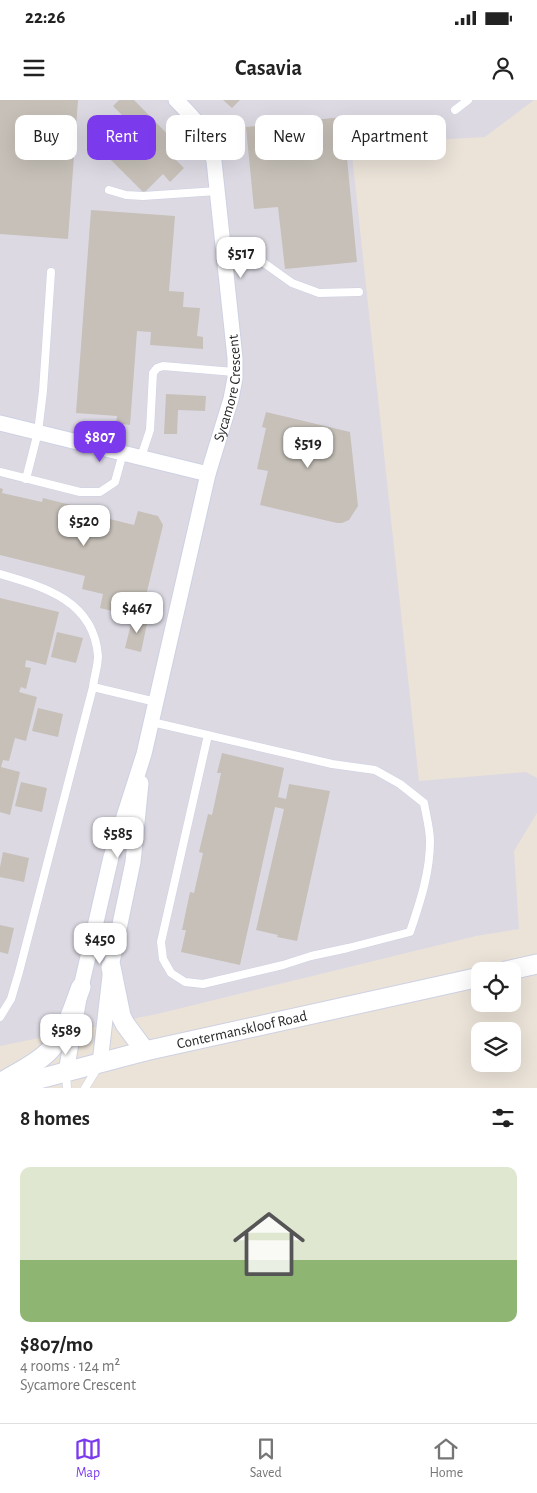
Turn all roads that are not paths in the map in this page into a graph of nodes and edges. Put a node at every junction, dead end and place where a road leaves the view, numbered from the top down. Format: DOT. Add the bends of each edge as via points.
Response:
graph roads {
  1 [pos="176,100"];
  2 [pos="468,100"];
  3 [pos="455,110"];
  4 [pos="109,190"];
  5 [pos="217,191"];
  6 [pos="224,260"];
  7 [pos="52,272"];
  8 [pos="359,292"];
  9 [pos="234,372"];
  10 [pos="0,423"];
  11 [pos="38,432"];
  12 [pos="123,453"];
  13 [pos="141,457"];
  14 [pos="0,472"];
  15 [pos="208,474"];
  16 [pos="26,479"];
  17 [pos="0,574"];
  18 [pos="93,686"];
  19 [pos="156,702"];
  20 [pos="152,722"];
  21 [pos="208,735"];
  22 [pos="144,754"];
  23 [pos="537,964"];
  24 [pos="521,968"];
  25 [pos="110,975"];
  26 [pos="471,979"];
  27 [pos="82,982"];
  28 [pos="0,1017"];
  29 [pos="145,1051"];
  30 [pos="100,1063"];
  31 [pos="67,1080"];
  32 [pos="0,1083"];
  33 [pos="5,1088"];
  34 [pos="85,1088"];
  1 -- 5 [label="street, Sycamore Crescent" via="201,127 209,142"];
  2 -- 3 [label="lane"];
  4 -- 5 [label="lane" via="143,196"];
  5 -- 6 [label="street, Sycamore Crescent"];
  6 -- 8 [label="lane" via="264,263 292,283 319,294"];
  6 -- 9 [label="street, Sycamore Crescent"];
  7 -- 11 [label="lane"];
  9 -- 13 [label="lane" via="157,368 153,373 150,430"];
  9 -- 15 [label="street, Sycamore Crescent" via="231,399"];
  10 -- 11 [label="street"];
  11 -- 12 [label="street"];
  11 -- 16 [label="lane"];
  12 -- 13 [label="street"];
  12 -- 16 [label="lane" via="115,482 100,492 80,492"];
  13 -- 15 [label="street"];
  14 -- 16 [label="lane"];
  15 -- 19 [label="street, Sycamore Crescent"];
  17 -- 18 [label="lane" via="63,596 78,610 91,629 98,657"];
  18 -- 19 [label="lane"];
  18 -- 28 [label="lane" via="19,972 11,999"];
  19 -- 20 [label="street, Sycamore Crescent"];
  20 -- 21 [label="lane"];
  20 -- 22 [label="street, Sycamore Crescent"];
  21 -- 21 [label="lane" via="332,764 375,770 424,803 430,840 428,870 410,932 203,984 185,982 171,973 163,958 161,942"];
  22 -- 25 [label="street" via="133,862"];
  22 -- 27 [label="street" via="111,857"];
  23 -- 24 [label="street"];
  25 -- 27 [label="street"];
  25 -- 29 [label="street" via="121,1016"];
  25 -- 30 [label="street"];
  26 -- 29 [label="street, Contermanskloof Road"];
  27 -- 31 [label="street"];
  27 -- 32 [label="street" via="65,1026 49,1051"];
  29 -- 30 [label="street, Contermanskloof Road"];
  30 -- 31 [label="street, Contermanskloof Road"];
  30 -- 34 [label="lane"];
  31 -- 33 [label="street, Contermanskloof Road"];
}
